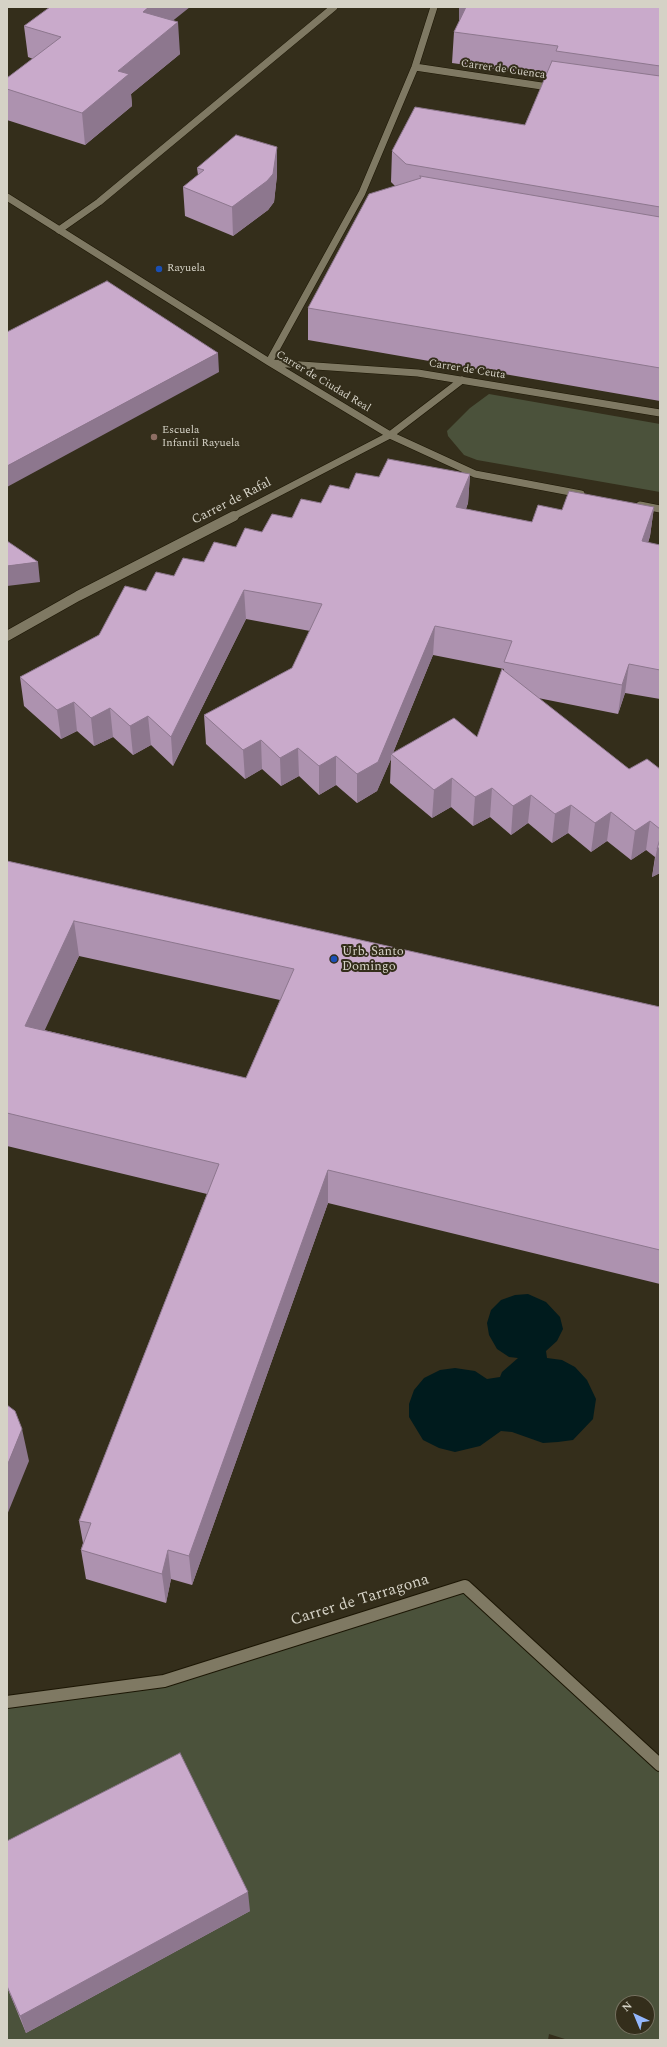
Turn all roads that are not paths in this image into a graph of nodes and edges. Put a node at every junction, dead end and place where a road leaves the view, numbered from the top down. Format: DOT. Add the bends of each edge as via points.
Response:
graph roads {
  1 [pos="334,7"];
  2 [pos="434,7"];
  3 [pos="415,67"];
  4 [pos="560,88"];
  5 [pos="362,193"];
  6 [pos="369,195"];
  7 [pos="7,197"];
  8 [pos="59,230"];
  9 [pos="269,362"];
  10 [pos="462,380"];
  11 [pos="660,413"];
  12 [pos="390,435"];
  13 [pos="591,496"];
  14 [pos="629,503"];
  15 [pos="660,509"];
  16 [pos="7,636"];
  17 [pos="7,1702"];
  18 [pos="660,1765"];
  1 -- 8 [label="street" via="99,202"];
  2 -- 3 [label="street"];
  3 -- 4 [label="street, Carrer de Cuenca"];
  3 -- 5 [label="street"];
  5 -- 6 [label="street"];
  5 -- 9 [label="street"];
  7 -- 8 [label="street, Carrer de Ciudad Real"];
  8 -- 9 [label="street, Carrer de Ciudad Real"];
  9 -- 10 [label="street, Carrer de Ceuta" via="418,373"];
  9 -- 12 [label="street, Carrer de Ciudad Real"];
  10 -- 11 [label="street, Carrer de Ceuta"];
  10 -- 12 [label="street, Carrer de Rafal"];
  12 -- 13 [label="street, Carrer de Ciudad Real" via="475,474"];
  12 -- 16 [label="street, Carrer de Rafal" via="85,592"];
  14 -- 15 [label="street"];
  17 -- 18 [label="street, Carrer de Tarragona" via="164,1681 465,1586"];
}
